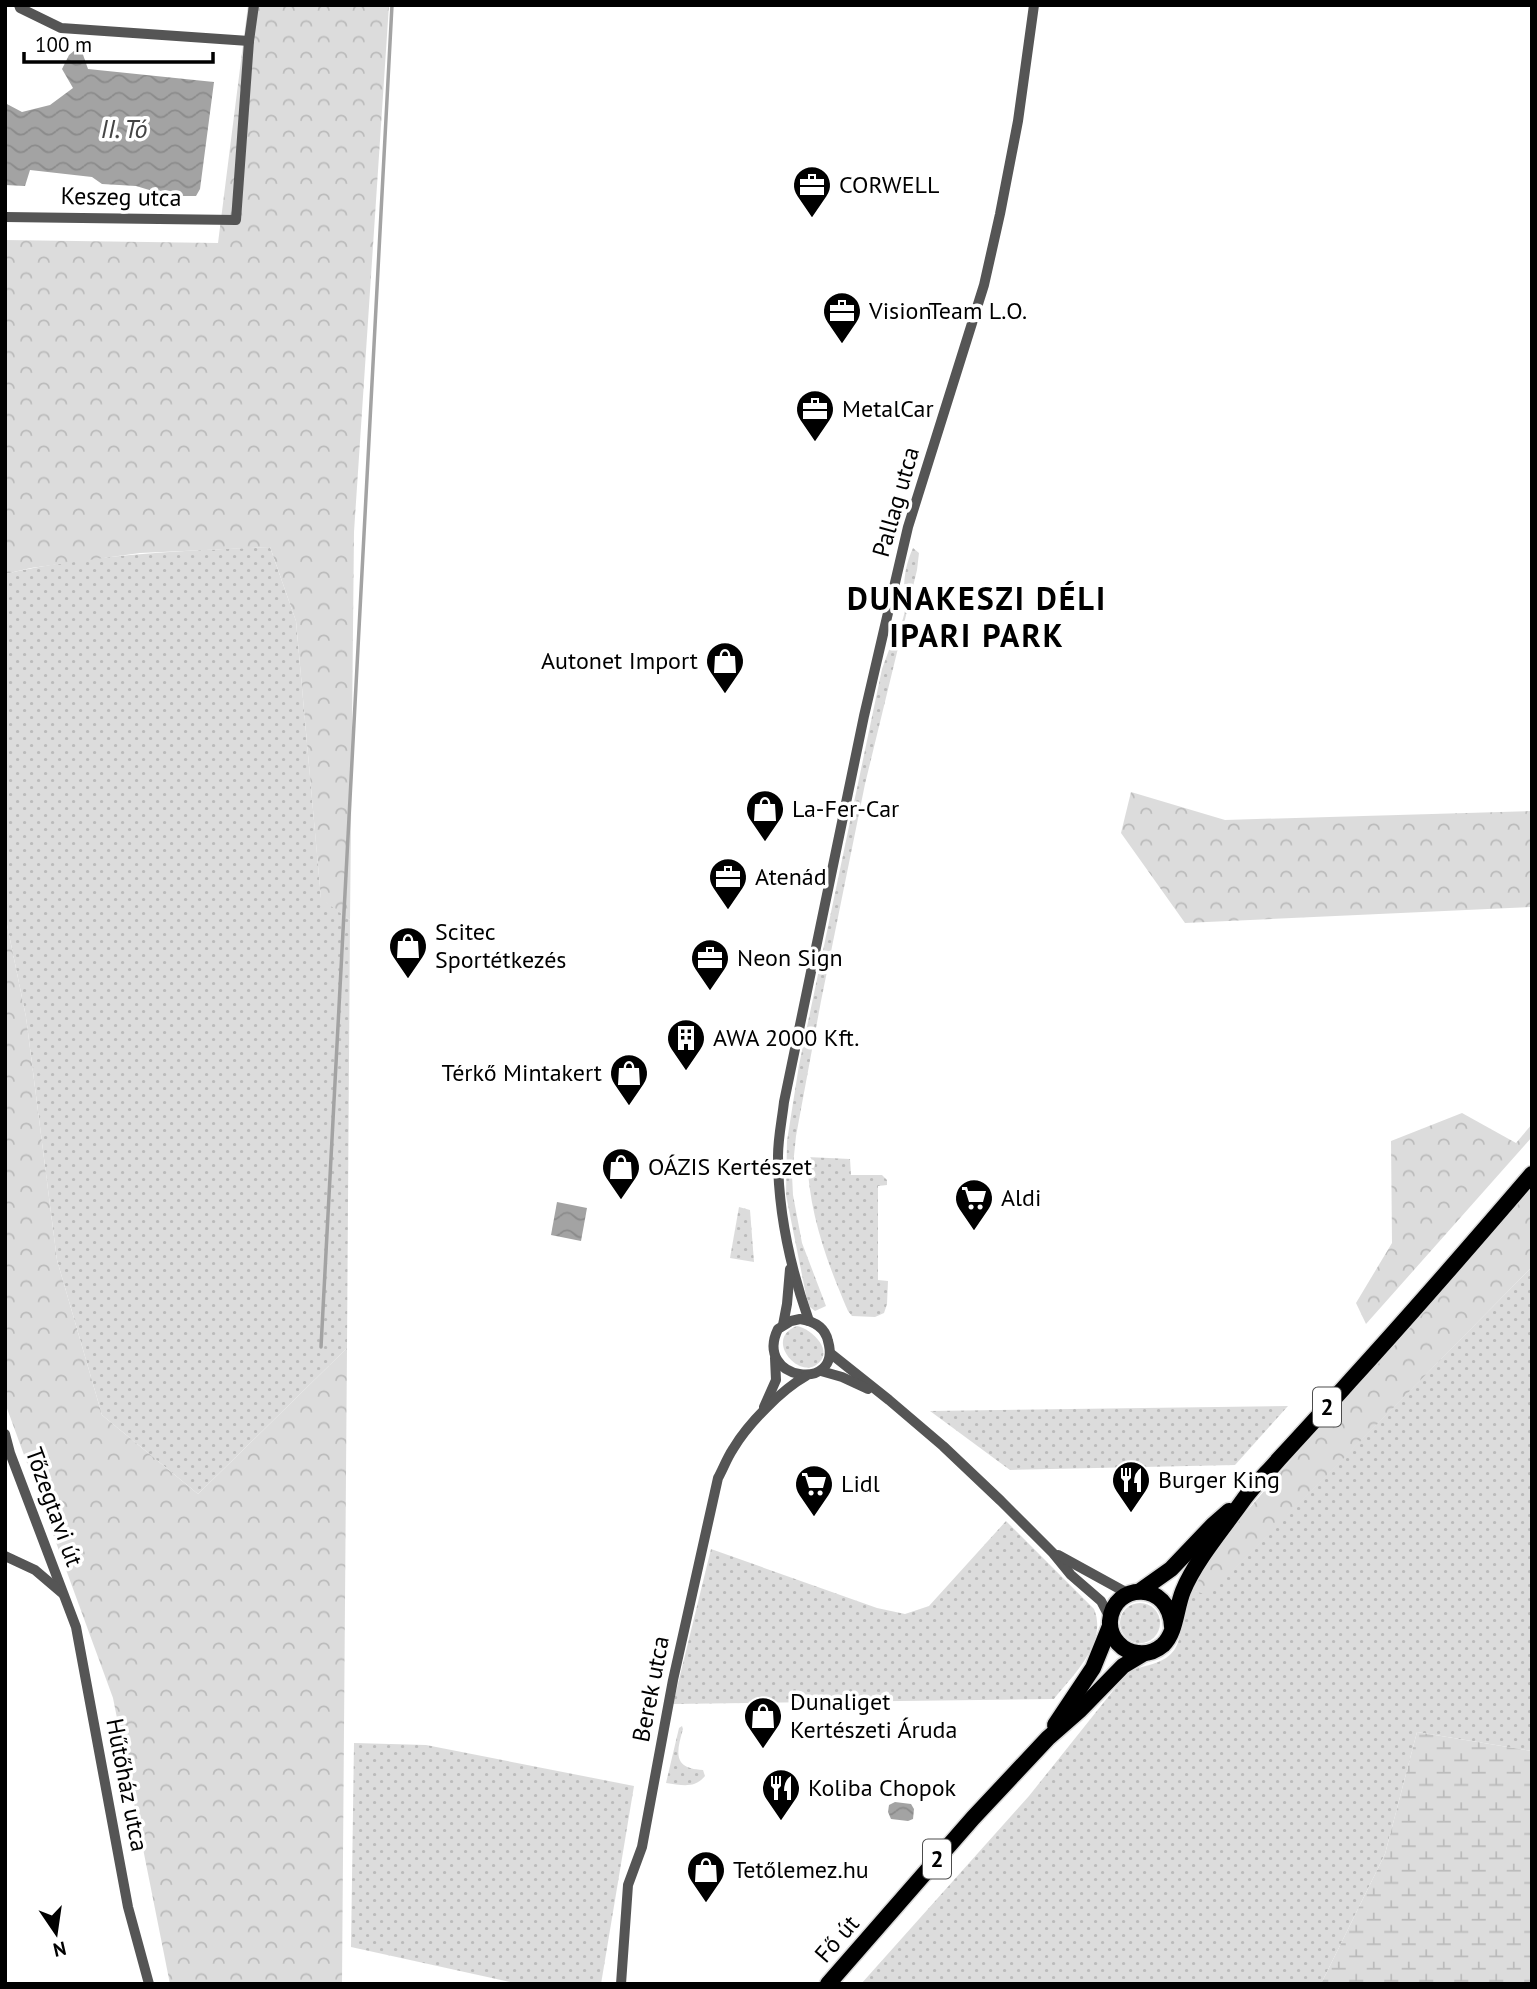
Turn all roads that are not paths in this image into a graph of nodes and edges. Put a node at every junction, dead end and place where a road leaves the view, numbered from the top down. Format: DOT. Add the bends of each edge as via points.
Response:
graph roads {
  1 [pos="19,5"];
  2 [pos="254,5"];
  3 [pos="1034,5"];
  4 [pos="249,41"];
  5 [pos="5,217"];
  6 [pos="1532,1174"];
  7 [pos="790,1261"];
  8 [pos="809,1321"];
  9 [pos="783,1325"];
  10 [pos="830,1353"];
  11 [pos="775,1358"];
  12 [pos="821,1371"];
  13 [pos="806,1376"];
  14 [pos="889,1400"];
  15 [pos="760,1415"];
  16 [pos="5,1434"];
  17 [pos="1247,1496"];
  18 [pos="1053,1553"];
  19 [pos="5,1556"];
  20 [pos="1135,1593"];
  21 [pos="64,1595"];
  22 [pos="1110,1622"];
  23 [pos="1172,1627"];
  24 [pos="1143,1654"];
  25 [pos="1048,1738"];
  26 [pos="149,1984"];
  27 [pos="621,1984"];
  28 [pos="828,1984"];
  1 -- 4 [label="street" via="61,28"];
  2 -- 4 [label="street"];
  3 -- 7 [label="street, Pallag utca" via="1018,121 984,285 908,527 784,1102 779,1202"];
  4 -- 5 [label="street, Keszeg utca" via="236,220"];
  6 -- 17 [label="main road, 2"];
  7 -- 8 [label="street, Pallag utca"];
  7 -- 9 [label="street, Pallag utca"];
  8 -- 9 [label="street"];
  8 -- 10 [label="street" via="826,1335"];
  9 -- 11 [label="street" via="775,1336"];
  10 -- 12 [label="street"];
  10 -- 14 [label="street"];
  11 -- 13 [label="street" via="783,1367"];
  11 -- 15 [label="street, Berek utca" via="776,1380"];
  12 -- 13 [label="street"];
  12 -- 14 [label="street"];
  13 -- 15 [label="street, Berek utca"];
  14 -- 18 [label="street"];
  15 -- 27 [label="street, Berek utca" via="733,1448 718,1479 642,1847 628,1885"];
  16 -- 21 [label="street, Tőzegtavi út"];
  17 -- 20 [label="main road, 2" via="1171,1569"];
  17 -- 23 [label="main road, 2" via="1183,1590"];
  18 -- 20 [label="street"];
  18 -- 22 [label="street" via="1101,1601"];
  19 -- 21 [label="street" via="34,1570"];
  20 -- 22 [label="main road, 2" via="1113,1608"];
  20 -- 23 [label="main road" via="1160,1598 1168,1606"];
  21 -- 26 [label="street, Hűtőház utca" via="76,1627 128,1907"];
  22 -- 24 [label="main road" via="1121,1647"];
  22 -- 25 [label="main road, Fő út / 2" via="1093,1668"];
  23 -- 24 [label="main road, 2" via="1163,1645"];
  24 -- 25 [label="main road, Fő út / 2" via="1123,1667"];
  25 -- 28 [label="main road, Fő út / 2"];
}
